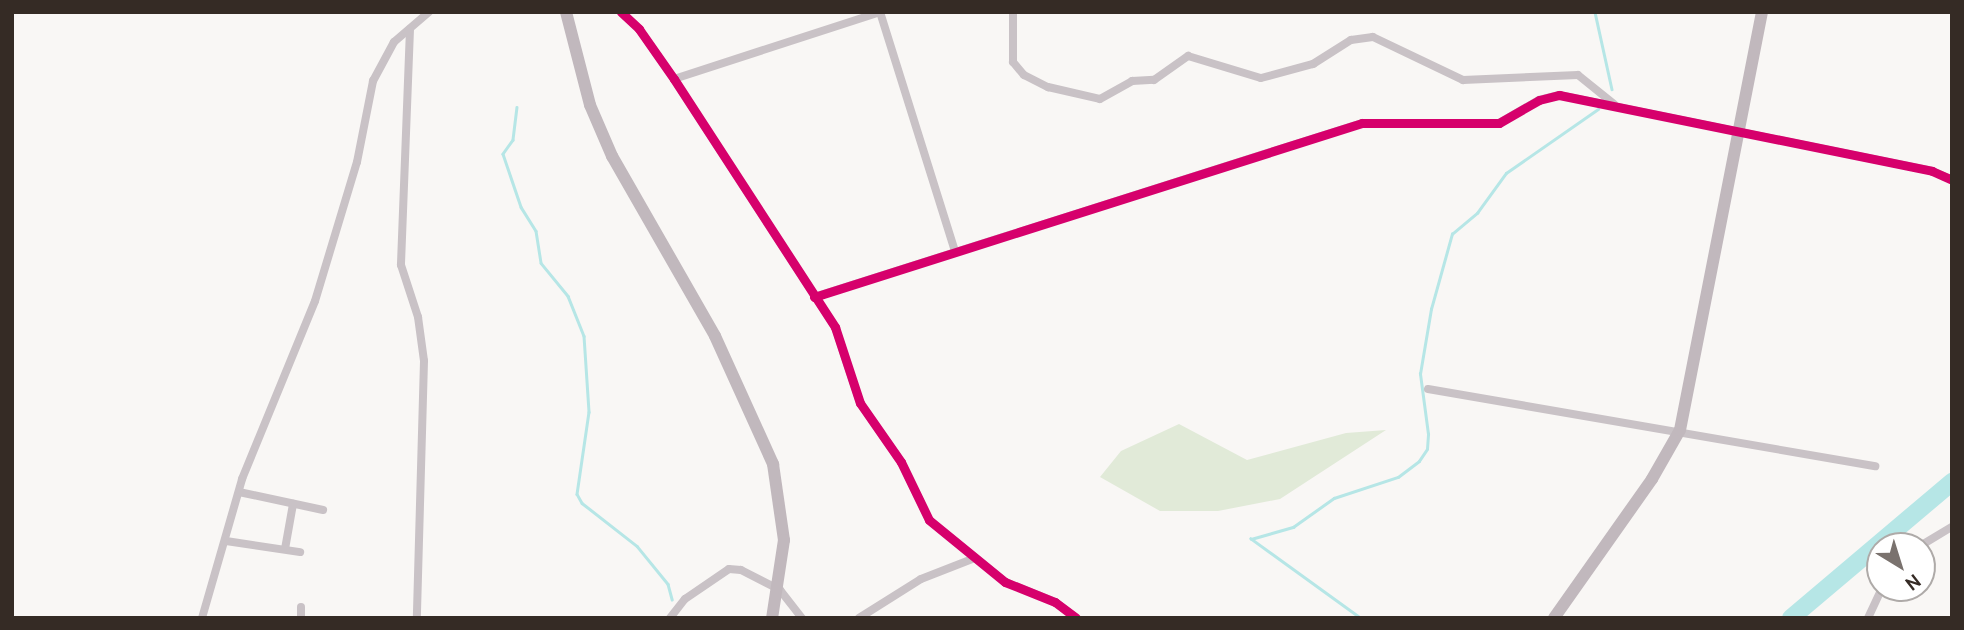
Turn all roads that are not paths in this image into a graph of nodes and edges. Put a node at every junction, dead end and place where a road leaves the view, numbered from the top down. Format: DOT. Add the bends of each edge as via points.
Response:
graph roads {
  1 [pos="429,12"];
  2 [pos="566,12"];
  3 [pos="621,12"];
  4 [pos="880,12"];
  5 [pos="1013,12"];
  6 [pos="1762,12"];
  7 [pos="410,29"];
  8 [pos="674,79"];
  9 [pos="1616,106"];
  10 [pos="1739,134"];
  11 [pos="1952,180"];
  12 [pos="955,251"];
  13 [pos="814,298"];
  14 [pos="1428,389"];
  15 [pos="1680,430"];
  16 [pos="1875,466"];
  17 [pos="239,492"];
  18 [pos="293,504"];
  19 [pos="323,510"];
  20 [pos="1952,527"];
  21 [pos="1936,536"];
  22 [pos="226,541"];
  23 [pos="285,549"];
  24 [pos="300,552"];
  25 [pos="972,559"];
  26 [pos="779,590"];
  27 [pos="1875,602"];
  28 [pos="301,607"];
  29 [pos="202,618"];
  30 [pos="301,618"];
  31 [pos="417,618"];
  32 [pos="670,618"];
  33 [pos="772,618"];
  34 [pos="802,618"];
  35 [pos="859,618"];
  36 [pos="1076,618"];
  37 [pos="1554,618"];
  38 [pos="1868,618"];
  1 -- 7 [label="street"];
  2 -- 26 [label="street" via="590,104 611,156 715,336 765,443 782,504"];
  3 -- 8 [label="street" via="639,29"];
  4 -- 8 [label="street"];
  4 -- 12 [label="street"];
  5 -- 9 [label="street" via="1013,62 1024,75 1048,87 1100,99 1132,81 1154,80 1188,55 1261,78 1313,64 1351,40 1373,37 1463,80 1578,75"];
  6 -- 10 [label="street"];
  7 -- 17 [label="street" via="394,42 373,80 357,162 315,301"];
  7 -- 31 [label="street" via="401,265 418,317 424,361"];
  8 -- 13 [label="street" via="776,231"];
  9 -- 10 [label="street"];
  9 -- 12 [label="street" via="1559,95 1539,100 1499,123 1362,123"];
  10 -- 11 [label="street" via="1932,171"];
  10 -- 15 [label="street"];
  12 -- 13 [label="street"];
  13 -- 25 [label="street" via="843,341 860,403 901,462 918,503 944,537"];
  14 -- 15 [label="street"];
  15 -- 16 [label="street"];
  15 -- 37 [label="street" via="1652,479"];
  17 -- 18 [label="street"];
  17 -- 22 [label="street"];
  18 -- 19 [label="street"];
  18 -- 23 [label="street"];
  20 -- 21 [label="street"];
  22 -- 23 [label="street"];
  22 -- 29 [label="street"];
  23 -- 24 [label="street"];
  25 -- 35 [label="street" via="921,579"];
  25 -- 36 [label="street" via="1005,582 1055,602"];
  26 -- 32 [label="street" via="741,570 729,569 685,599"];
  26 -- 33 [label="street"];
  26 -- 34 [label="street"];
  27 -- 38 [label="street"];
  28 -- 30 [label="street"];
}
